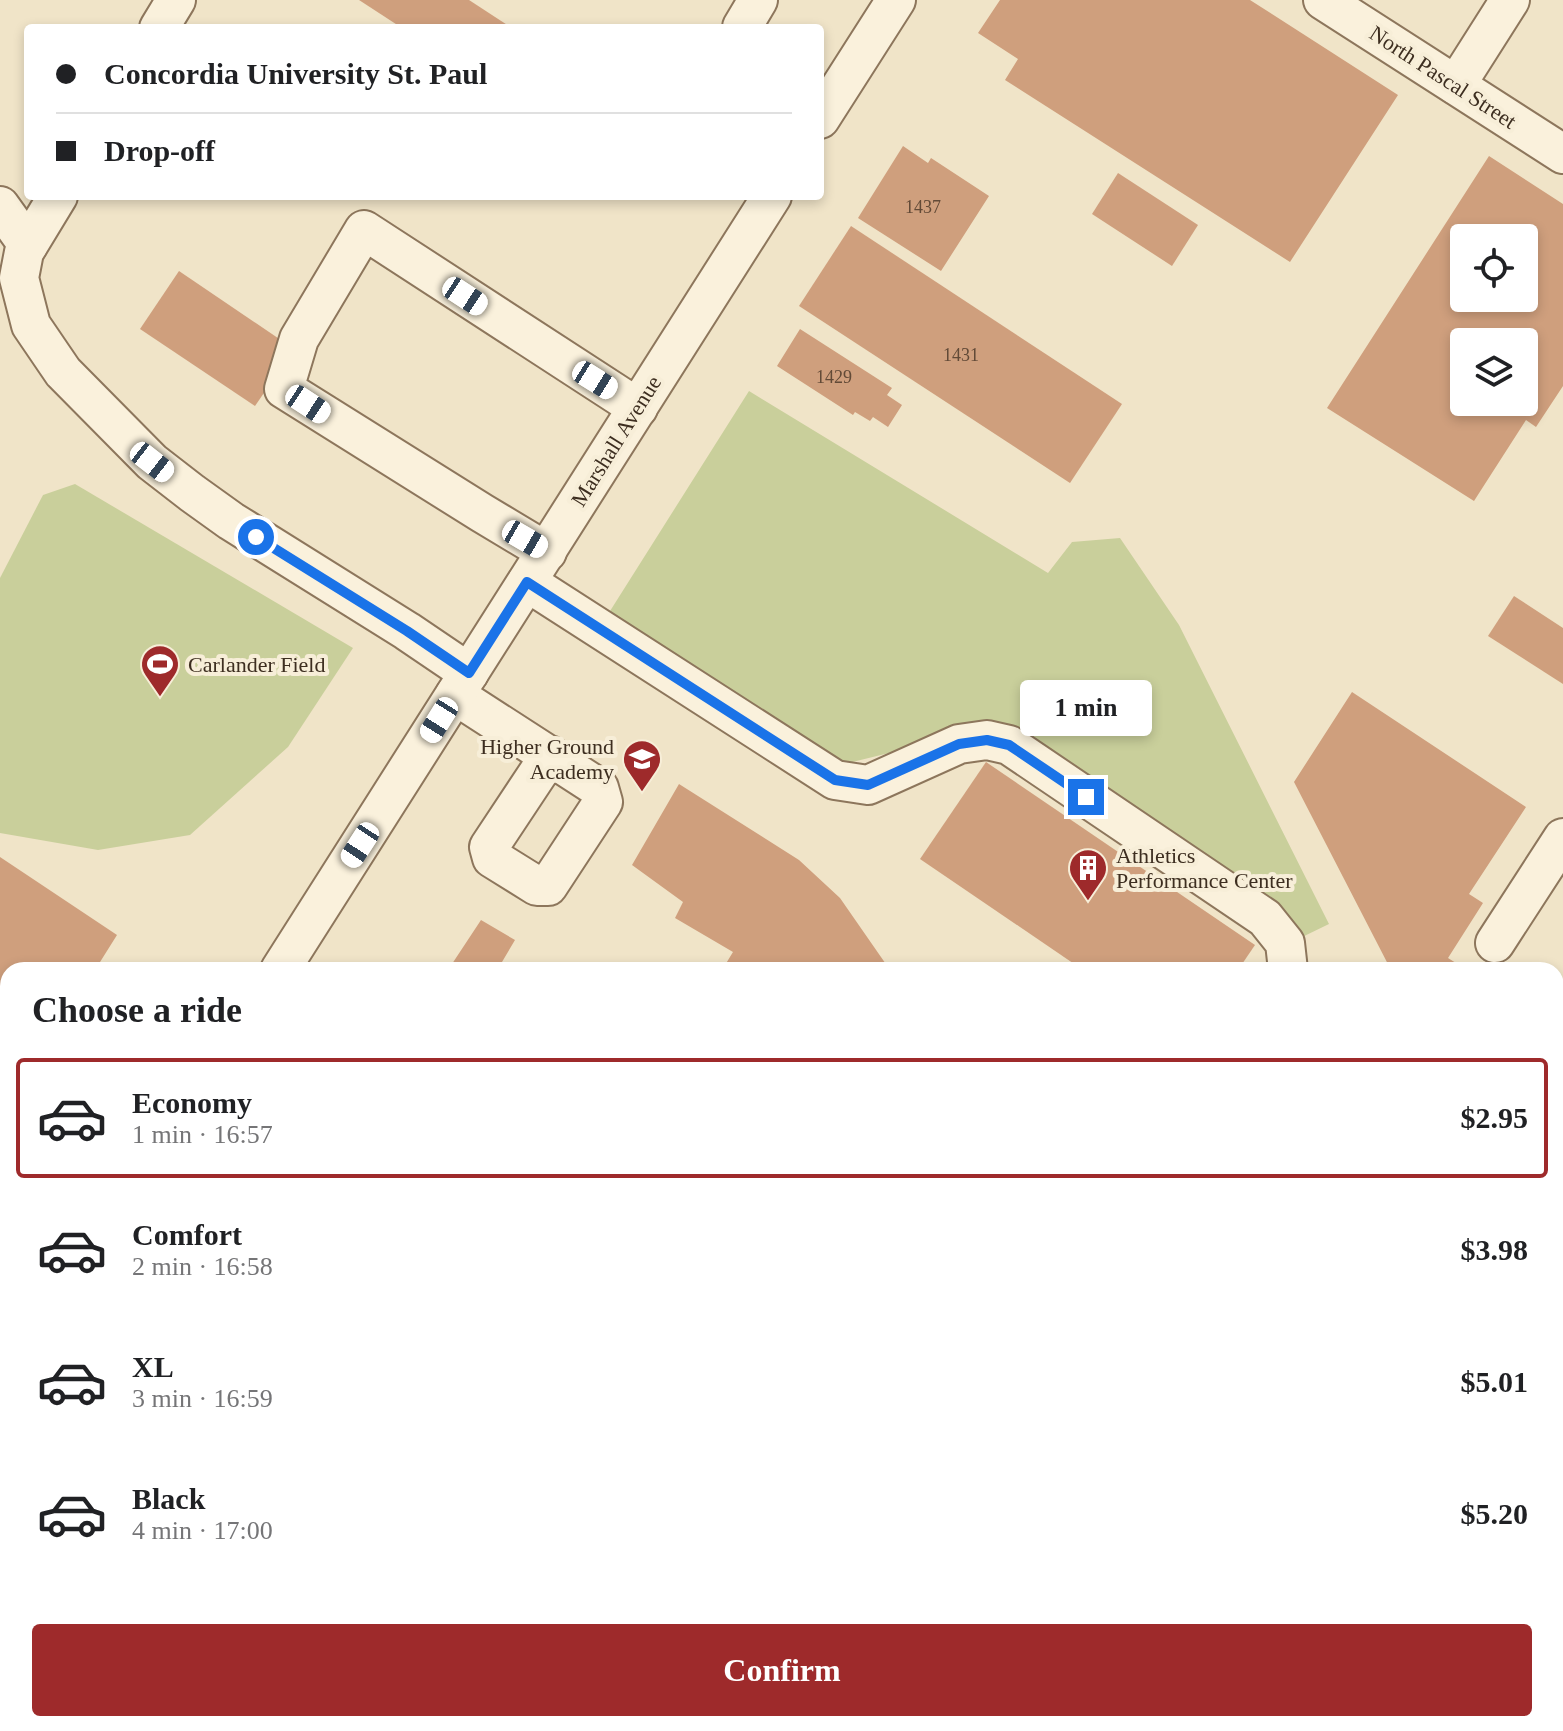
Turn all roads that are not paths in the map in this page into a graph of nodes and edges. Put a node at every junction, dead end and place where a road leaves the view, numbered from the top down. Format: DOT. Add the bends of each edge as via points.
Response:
graph roads {
  1 [pos="176,0"];
  2 [pos="758,0"];
  3 [pos="896,0"];
  4 [pos="1323,0"];
  5 [pos="1510,0"];
  6 [pos="161,24"];
  7 [pos="744,24"];
  8 [pos="1456,85"];
  9 [pos="826,96"];
  10 [pos="1563,154"];
  11 [pos="56,200"];
  12 [pos="769,200"];
  13 [pos="0,206"];
  14 [pos="28,245"];
  15 [pos="638,408"];
  16 [pos="537,567"];
  17 [pos="462,684"];
  18 [pos="550,755"];
  19 [pos="1563,838"];
  20 [pos="1495,943"];
  21 [pos="285,962"];
  22 [pos="1287,962"];
  1 -- 6 [label="street"];
  2 -- 7 [label="street"];
  3 -- 9 [label="street"];
  4 -- 8 [label="street, North Pascal Street"];
  5 -- 8 [label="street"];
  8 -- 10 [label="street, North Pascal Street"];
  11 -- 14 [label="street"];
  12 -- 15 [label="street, Marshall Avenue"];
  13 -- 14 [label="street"];
  14 -- 17 [label="street" via="19,278 31,325 63,372 152,462 231,521 407,631"];
  15 -- 16 [label="street, Marshall Avenue"];
  15 -- 16 [label="street" via="364,230 299,339 284,389 482,513"];
  16 -- 17 [label="street, Marshall Avenue"];
  16 -- 22 [label="street" via="835,780 868,785 959,744 987,740 1009,745 1265,918 1285,943"];
  17 -- 18 [label="street"];
  17 -- 21 [label="street, Marshall Avenue"];
  19 -- 20 [label="street"];
}
